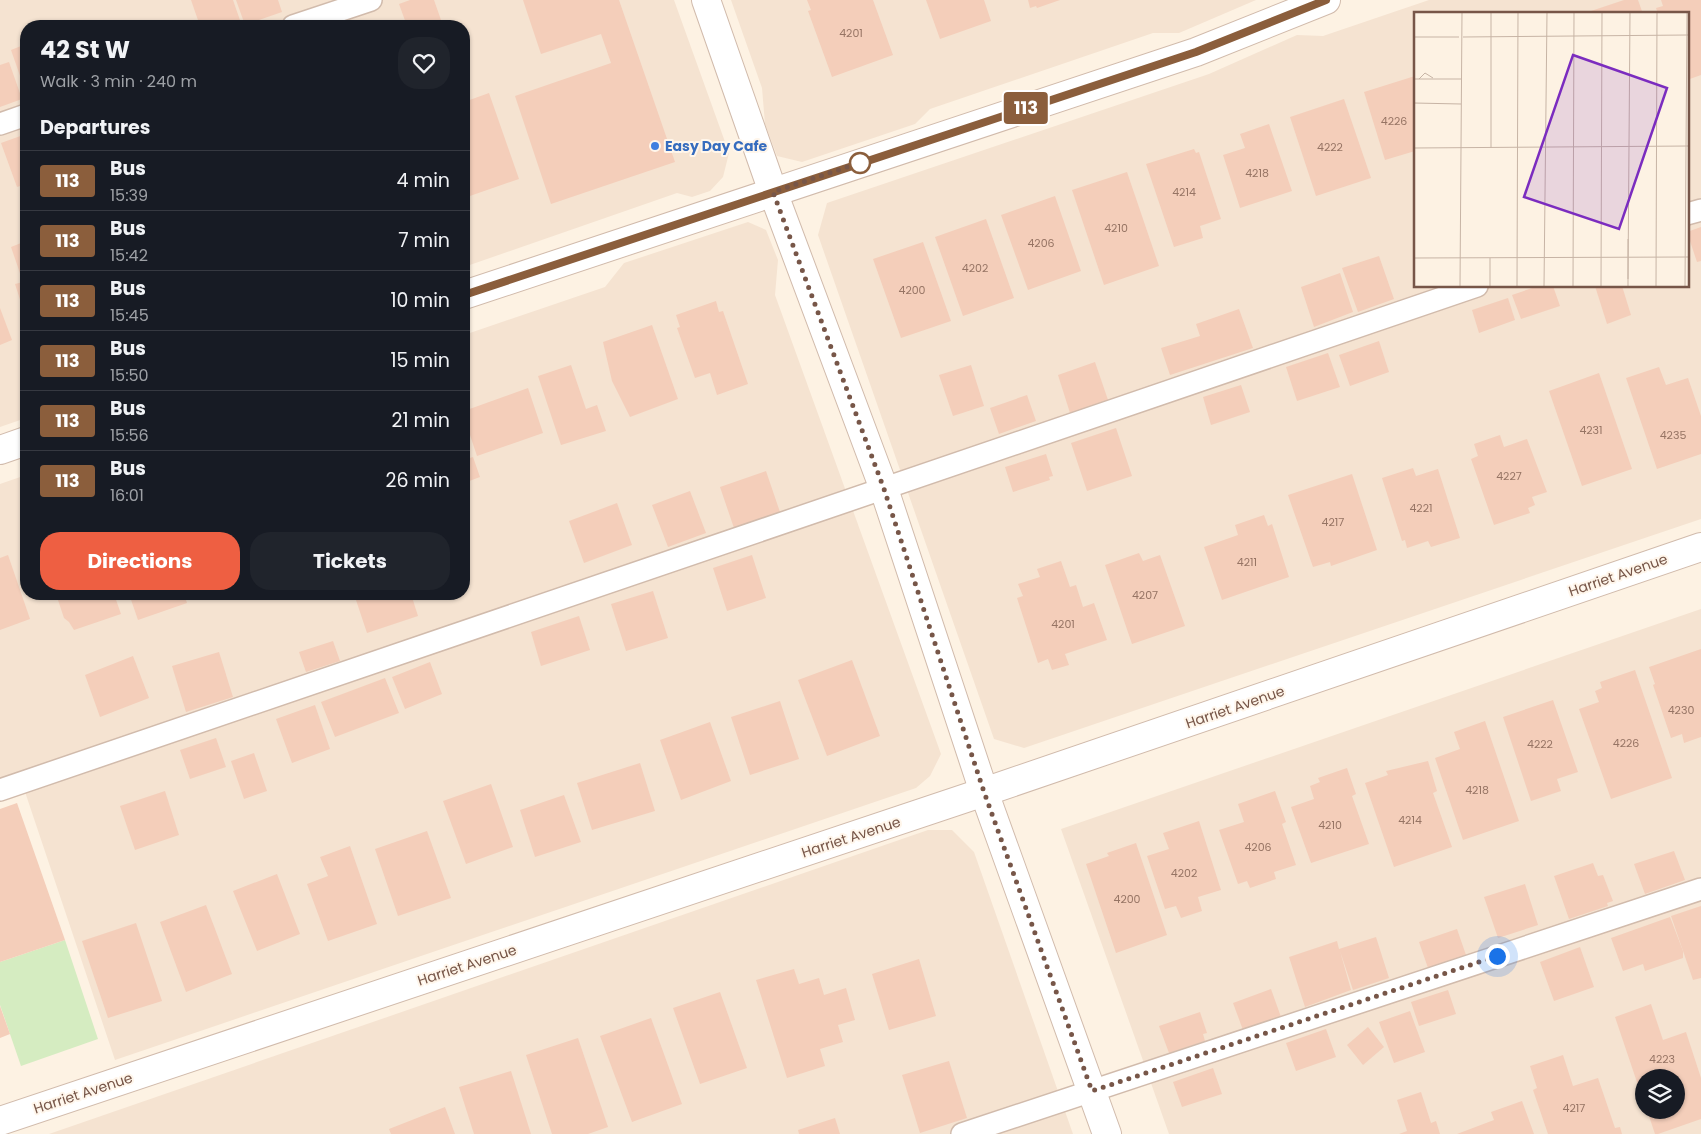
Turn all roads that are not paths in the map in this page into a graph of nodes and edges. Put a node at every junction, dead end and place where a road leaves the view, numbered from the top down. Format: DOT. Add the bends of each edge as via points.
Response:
graph roads {
  1 [pos="371,0"];
  2 [pos="706,0"];
  3 [pos="1326,0"];
  4 [pos="311,20"];
  5 [pos="20,117"];
  6 [pos="0,124"];
  7 [pos="773,192"];
  8 [pos="1701,210"];
  9 [pos="1688,214"];
  10 [pos="1470,288"];
  11 [pos="470,293"];
  12 [pos="20,443"];
  13 [pos="0,450"];
  14 [pos="884,489"];
  15 [pos="1701,547"];
  16 [pos="0,790"];
  17 [pos="984,792"];
  18 [pos="1701,889"];
  19 [pos="1092,1091"];
  20 [pos="0,1121"];
  21 [pos="962,1134"];
  22 [pos="1107,1134"];
  1 -- 4 [label="lane"];
  2 -- 7 [label="street"];
  3 -- 7 [label="street" via="1196,52"];
  5 -- 6 [label="lane"];
  7 -- 11 [label="street"];
  7 -- 14 [label="street"];
  8 -- 9 [label="lane"];
  10 -- 14 [label="lane"];
  12 -- 13 [label="street"];
  14 -- 16 [label="lane"];
  14 -- 17 [label="street"];
  15 -- 17 [label="street, Harriet Avenue"];
  17 -- 19 [label="street"];
  17 -- 20 [label="street, Harriet Avenue"];
  18 -- 19 [label="lane"];
  19 -- 21 [label="lane"];
  19 -- 22 [label="street"];
}
